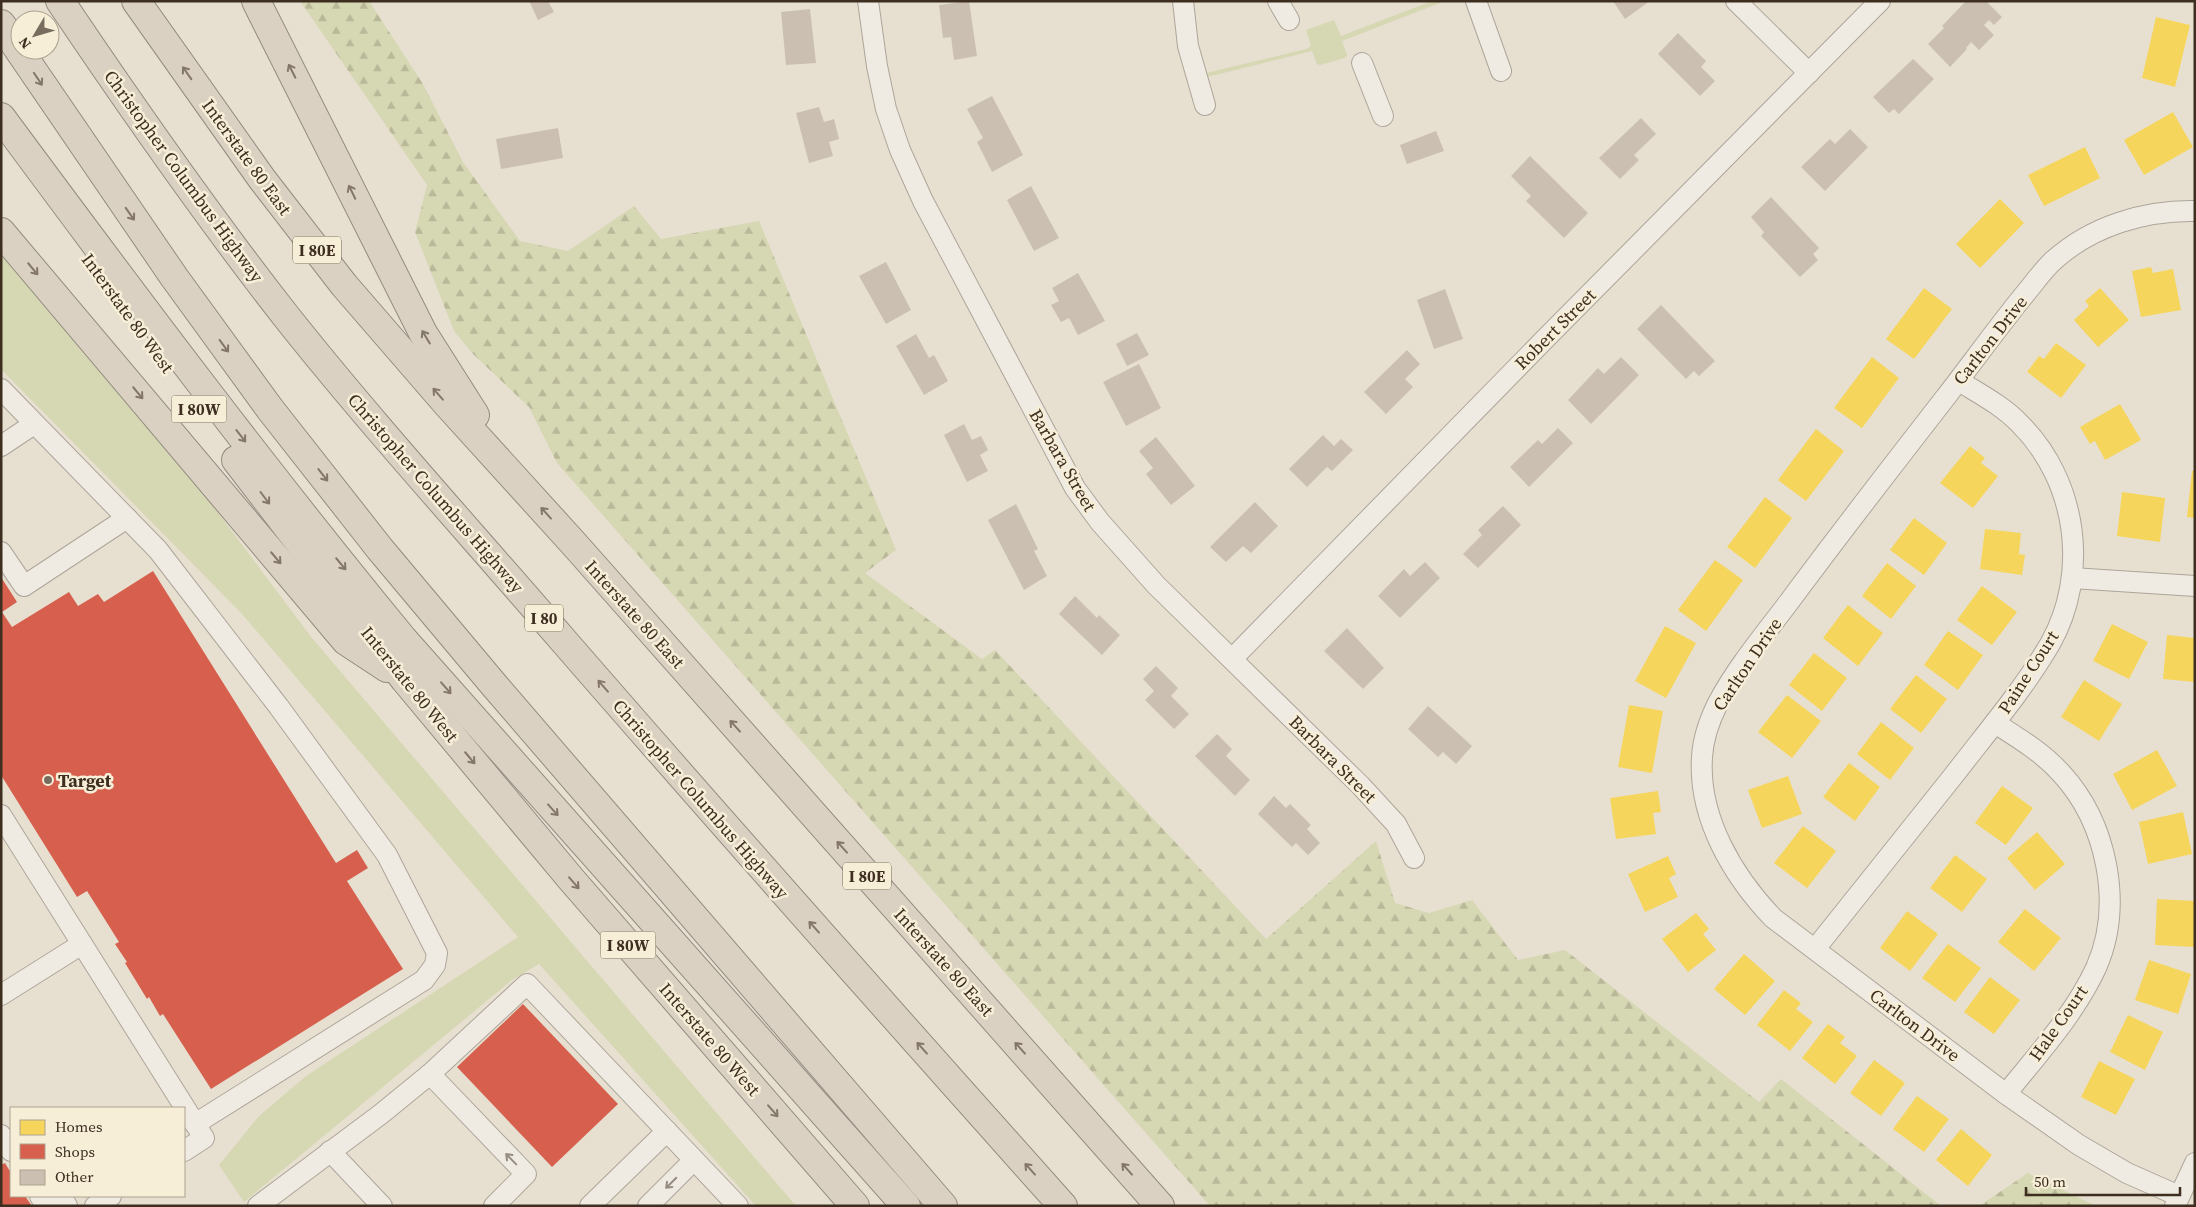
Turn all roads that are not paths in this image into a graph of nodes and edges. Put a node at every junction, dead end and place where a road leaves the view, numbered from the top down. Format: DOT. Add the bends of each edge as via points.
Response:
graph roads {
  1 [pos="60,1"];
  2 [pos="136,1"];
  3 [pos="256,1"];
  4 [pos="868,1"];
  5 [pos="1183,1"];
  6 [pos="1278,1"];
  7 [pos="1476,1"];
  8 [pos="1736,1"];
  9 [pos="1880,1"];
  10 [pos="1289,20"];
  11 [pos="1,24"];
  12 [pos="1362,64"];
  13 [pos="1501,71"];
  14 [pos="1809,73"];
  15 [pos="1205,105"];
  16 [pos="1383,116"];
  17 [pos="1,118"];
  18 [pos="1,132"];
  19 [pos="2195,211"];
  20 [pos="1,232"];
  21 [pos="1959,381"];
  22 [pos="1,389"];
  23 [pos="34,424"];
  24 [pos="1,446"];
  25 [pos="518,482"];
  26 [pos="127,518"];
  27 [pos="1,552"];
  28 [pos="2072,578"];
  29 [pos="2195,586"];
  30 [pos="1232,659"];
  31 [pos="405,680"];
  32 [pos="1995,723"];
  33 [pos="1,815"];
  34 [pos="1414,858"];
  35 [pos="82,944"];
  36 [pos="1815,949"];
  37 [pos="1,995"];
  38 [pos="430,1074"];
  39 [pos="2006,1094"];
  40 [pos="184,1107"];
  41 [pos="185,1108"];
  42 [pos="195,1124"];
  43 [pos="667,1131"];
  44 [pos="1,1135"];
  45 [pos="10,1149"];
  46 [pos="185,1150"];
  47 [pos="330,1151"];
  48 [pos="694,1160"];
  49 [pos="2195,1163"];
  50 [pos="109,1197"];
  51 [pos="2177,1201"];
  52 [pos="734,1204"];
  53 [pos="95,1206"];
  54 [pos="258,1206"];
  55 [pos="382,1206"];
  56 [pos="494,1206"];
  57 [pos="590,1206"];
  58 [pos="648,1206"];
  59 [pos="856,1206"];
  60 [pos="906,1206"];
  61 [pos="944,1206"];
  62 [pos="1063,1206"];
  63 [pos="1160,1206"];
  62 -- 1 [label="highway, Christopher Columbus Highway / I 80, one-way" via="758,864 312,347 219,229 121,93"];
  25 -- 2 [label="highway, Interstate 80 East / I 80E, one-way" via="446,404 344,284 262,179"];
  25 -- 3 [label="highway, one-way" via="423,333"];
  4 -- 30 [label="street, Barbara Street" via="884,101 900,150 923,201 1075,488 1130,558"];
  5 -- 15 [label="street" via="1188,46"];
  6 -- 10 [label="street"];
  7 -- 13 [label="street"];
  8 -- 14 [label="street"];
  9 -- 14 [label="street, Robert Street"];
  11 -- 61 [label="highway, one-way" via="174,277 270,409 380,549"];
  12 -- 16 [label="street"];
  14 -- 30 [label="street, Robert Street"];
  17 -- 60 [label="highway, one-way" via="141,307 403,639"];
  18 -- 31 [label="highway, Interstate 80 West / I 80W, one-way" via="135,324"];
  19 -- 21 [label="street, Carlton Drive" via="2167,211 2135,217 2100,230 2076,244 2053,261"];
  20 -- 31 [label="highway, one-way" via="346,641"];
  21 -- 28 [label="street, Paine Court" via="1999,405 2020,424 2053,468 2071,521 2074,549"];
  21 -- 36 [label="street, Carlton Drive" via="1748,658 1718,703 1707,729 1702,756 1702,784 1723,850 1753,898 1773,918"];
  22 -- 23 [label="street"];
  23 -- 24 [label="street"];
  23 -- 26 [label="street"];
  63 -- 25 [label="highway, Interstate 80 East / I 80E, one-way"];
  26 -- 27 [label="street" via="24,586"];
  26 -- 42 [label="street" via="158,550 261,683 387,856 437,953 435,965 424,980"];
  28 -- 29 [label="street"];
  28 -- 32 [label="street, Paine Court" via="2065,610 2050,643"];
  30 -- 34 [label="street, Barbara Street" via="1396,824"];
  31 -- 59 [label="highway, Interstate 80 West / I 80W, one-way" via="570,879"];
  32 -- 36 [label="street, Paine Court"];
  32 -- 39 [label="street, Hale Court" via="2042,754 2080,798 2098,835 2109,888 2109,916 2096,968 2067,1018"];
  33 -- 35 [label="street"];
  35 -- 37 [label="street"];
  35 -- 40 [label="street"];
  36 -- 39 [label="street, Carlton Drive"];
  38 -- 43 [label="street" via="527,984"];
  38 -- 47 [label="street"];
  56 -- 38 [label="street, one-way" via="526,1174"];
  39 -- 51 [label="street, Carlton Drive" via="2079,1145"];
  41 -- 42 [label="street"];
  42 -- 46 [label="street" via="204,1138"];
  43 -- 48 [label="street"];
  43 -- 57 [label="street"];
  44 -- 45 [label="street"];
  47 -- 54 [label="street"];
  47 -- 55 [label="street"];
  48 -- 52 [label="street"];
  48 -- 58 [label="street, one-way"];
  49 -- 51 [label="street"];
  50 -- 53 [label="street"];
}
